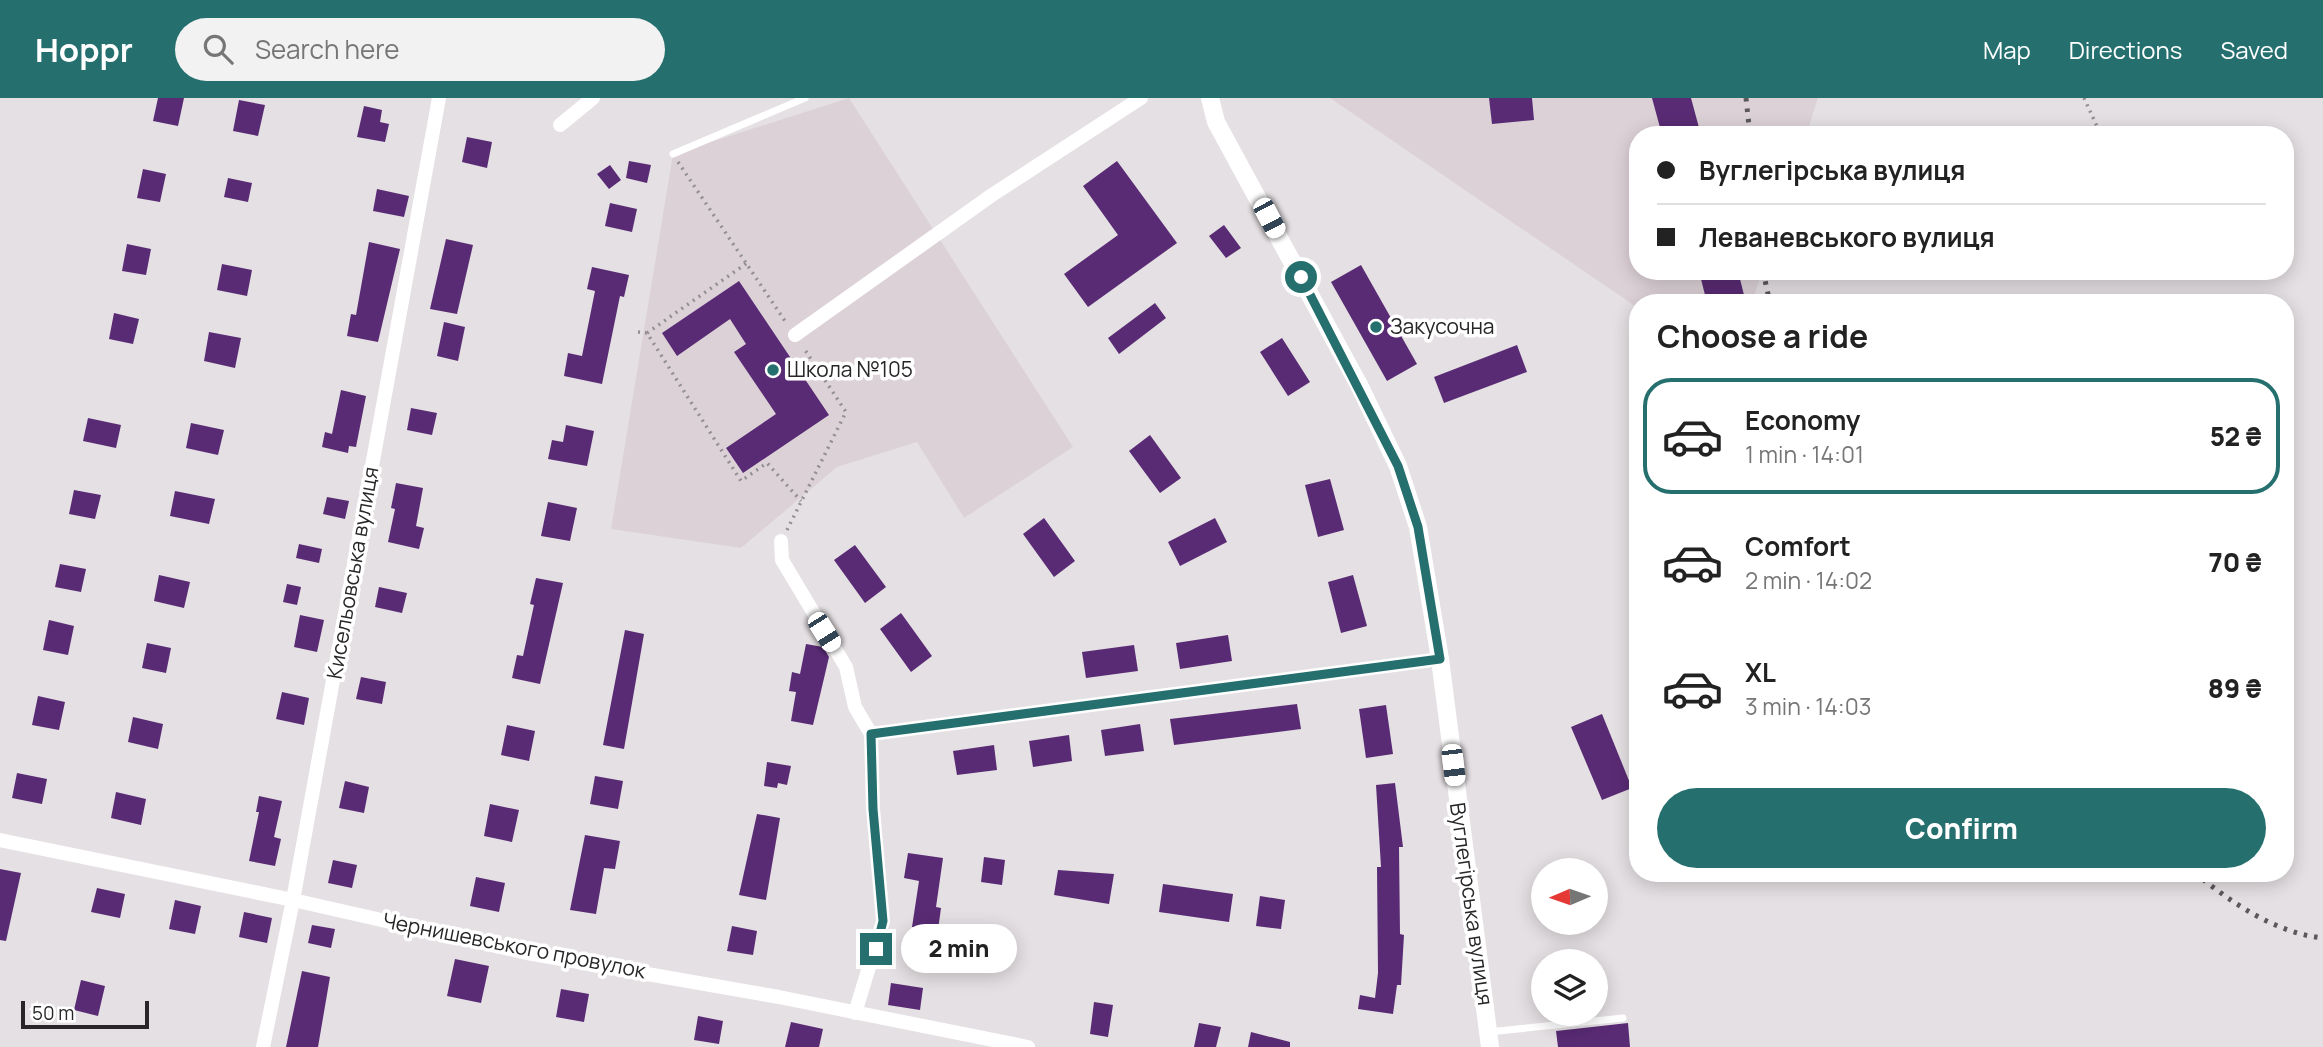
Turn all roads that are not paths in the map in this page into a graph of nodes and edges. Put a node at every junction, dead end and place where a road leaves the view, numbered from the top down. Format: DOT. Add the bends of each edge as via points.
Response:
graph roads {
  1 [pos="439,98"];
  2 [pos="593,98"];
  3 [pos="805,98"];
  4 [pos="1141,98"];
  5 [pos="1210,98"];
  6 [pos="560,125"];
  7 [pos="673,155"];
  8 [pos="795,335"];
  9 [pos="781,541"];
  10 [pos="1440,659"];
  11 [pos="871,734"];
  12 [pos="0,840"];
  13 [pos="293,900"];
  14 [pos="855,1013"];
  15 [pos="1623,1018"];
  16 [pos="1489,1040"];
  17 [pos="263,1047"];
  18 [pos="1028,1047"];
  1 -- 13 [label="street, Кисельовська вулиця"];
  2 -- 6 [label="street"];
  3 -- 7 [label="lane"];
  4 -- 8 [label="street" via="992,195"];
  5 -- 10 [label="street, Вуглегірська вулиця" via="1216,122 1398,466 1418,527"];
  9 -- 11 [label="street" via="782,560 846,667 855,707"];
  10 -- 11 [label="street"];
  10 -- 16 [label="street, Вуглегірська вулиця"];
  11 -- 14 [label="street" via="883,921"];
  12 -- 13 [label="street, Чернишевського провулок"];
  13 -- 14 [label="street, Чернишевського провулок" via="527,953"];
  13 -- 17 [label="street, Кисельовська вулиця"];
  14 -- 18 [label="street, Чернишевського провулок"];
  15 -- 16 [label="lane"];
}
